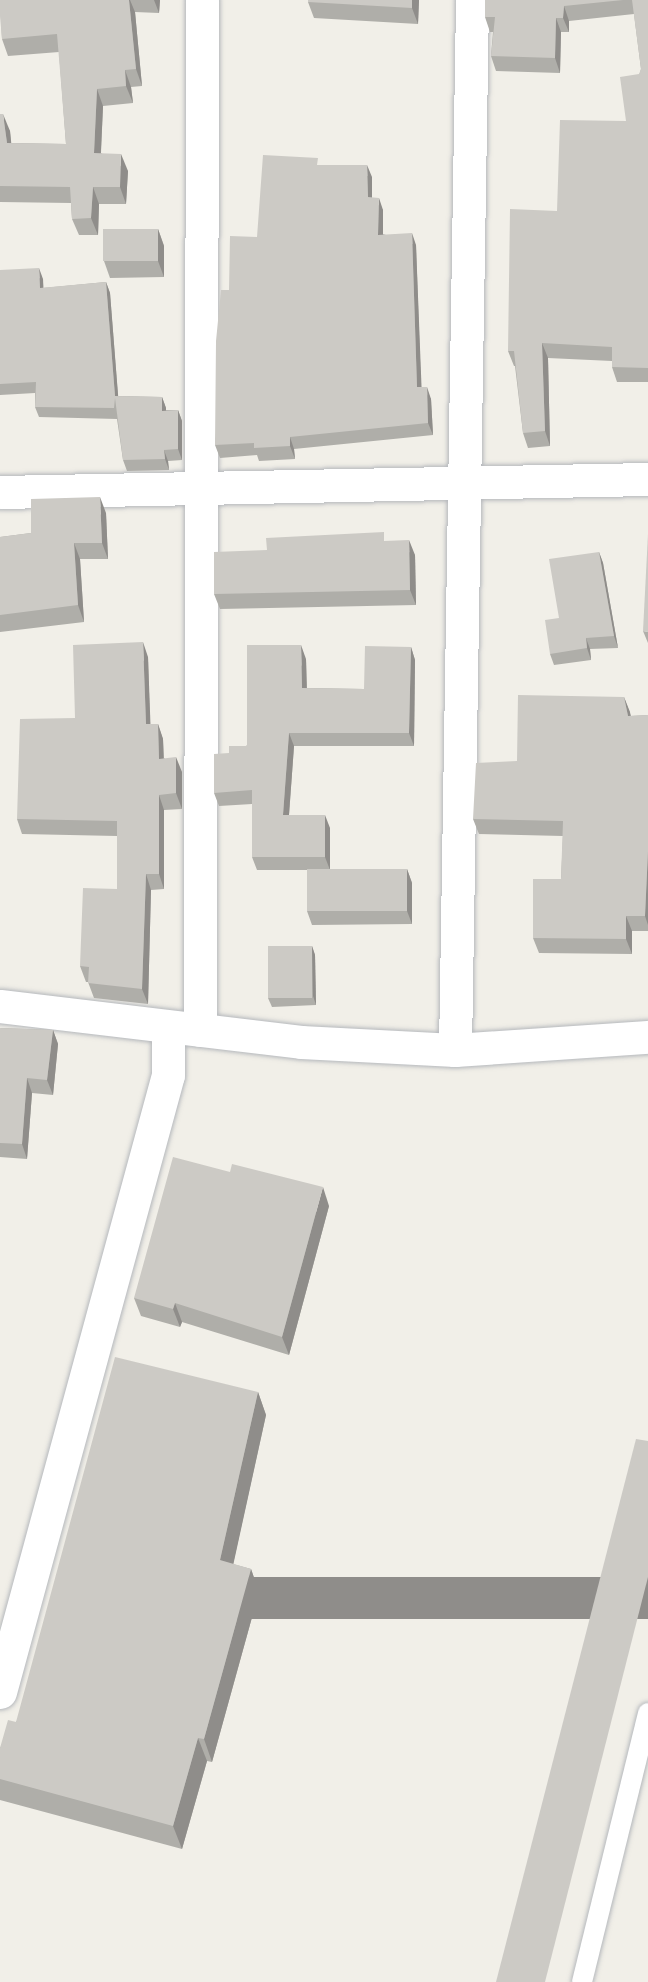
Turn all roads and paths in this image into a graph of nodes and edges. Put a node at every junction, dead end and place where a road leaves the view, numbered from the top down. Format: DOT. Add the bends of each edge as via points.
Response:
graph roads {
  1 [pos="202,0"];
  2 [pos="472,0"];
  3 [pos="648,479"];
  4 [pos="461,484"];
  5 [pos="199,489"];
  6 [pos="0,492"];
  7 [pos="0,1006"];
  8 [pos="184,1029"];
  9 [pos="648,1037"];
  10 [pos="455,1050"];
  11 [pos="0,1692"];
  12 [pos="648,1713"];
  13 [pos="582,1982"];
  1 -- 5 [label="street"];
  2 -- 4 [label="street"];
  3 -- 4 [label="street"];
  4 -- 5 [label="street"];
  4 -- 10 [label="street"];
  5 -- 6 [label="street"];
  5 -- 8 [label="street"];
  7 -- 8 [label="street"];
  8 -- 10 [label="street"];
  8 -- 11 [label="street" via="168,1075"];
  9 -- 10 [label="street"];
  12 -- 13 [label="lane"];
}
